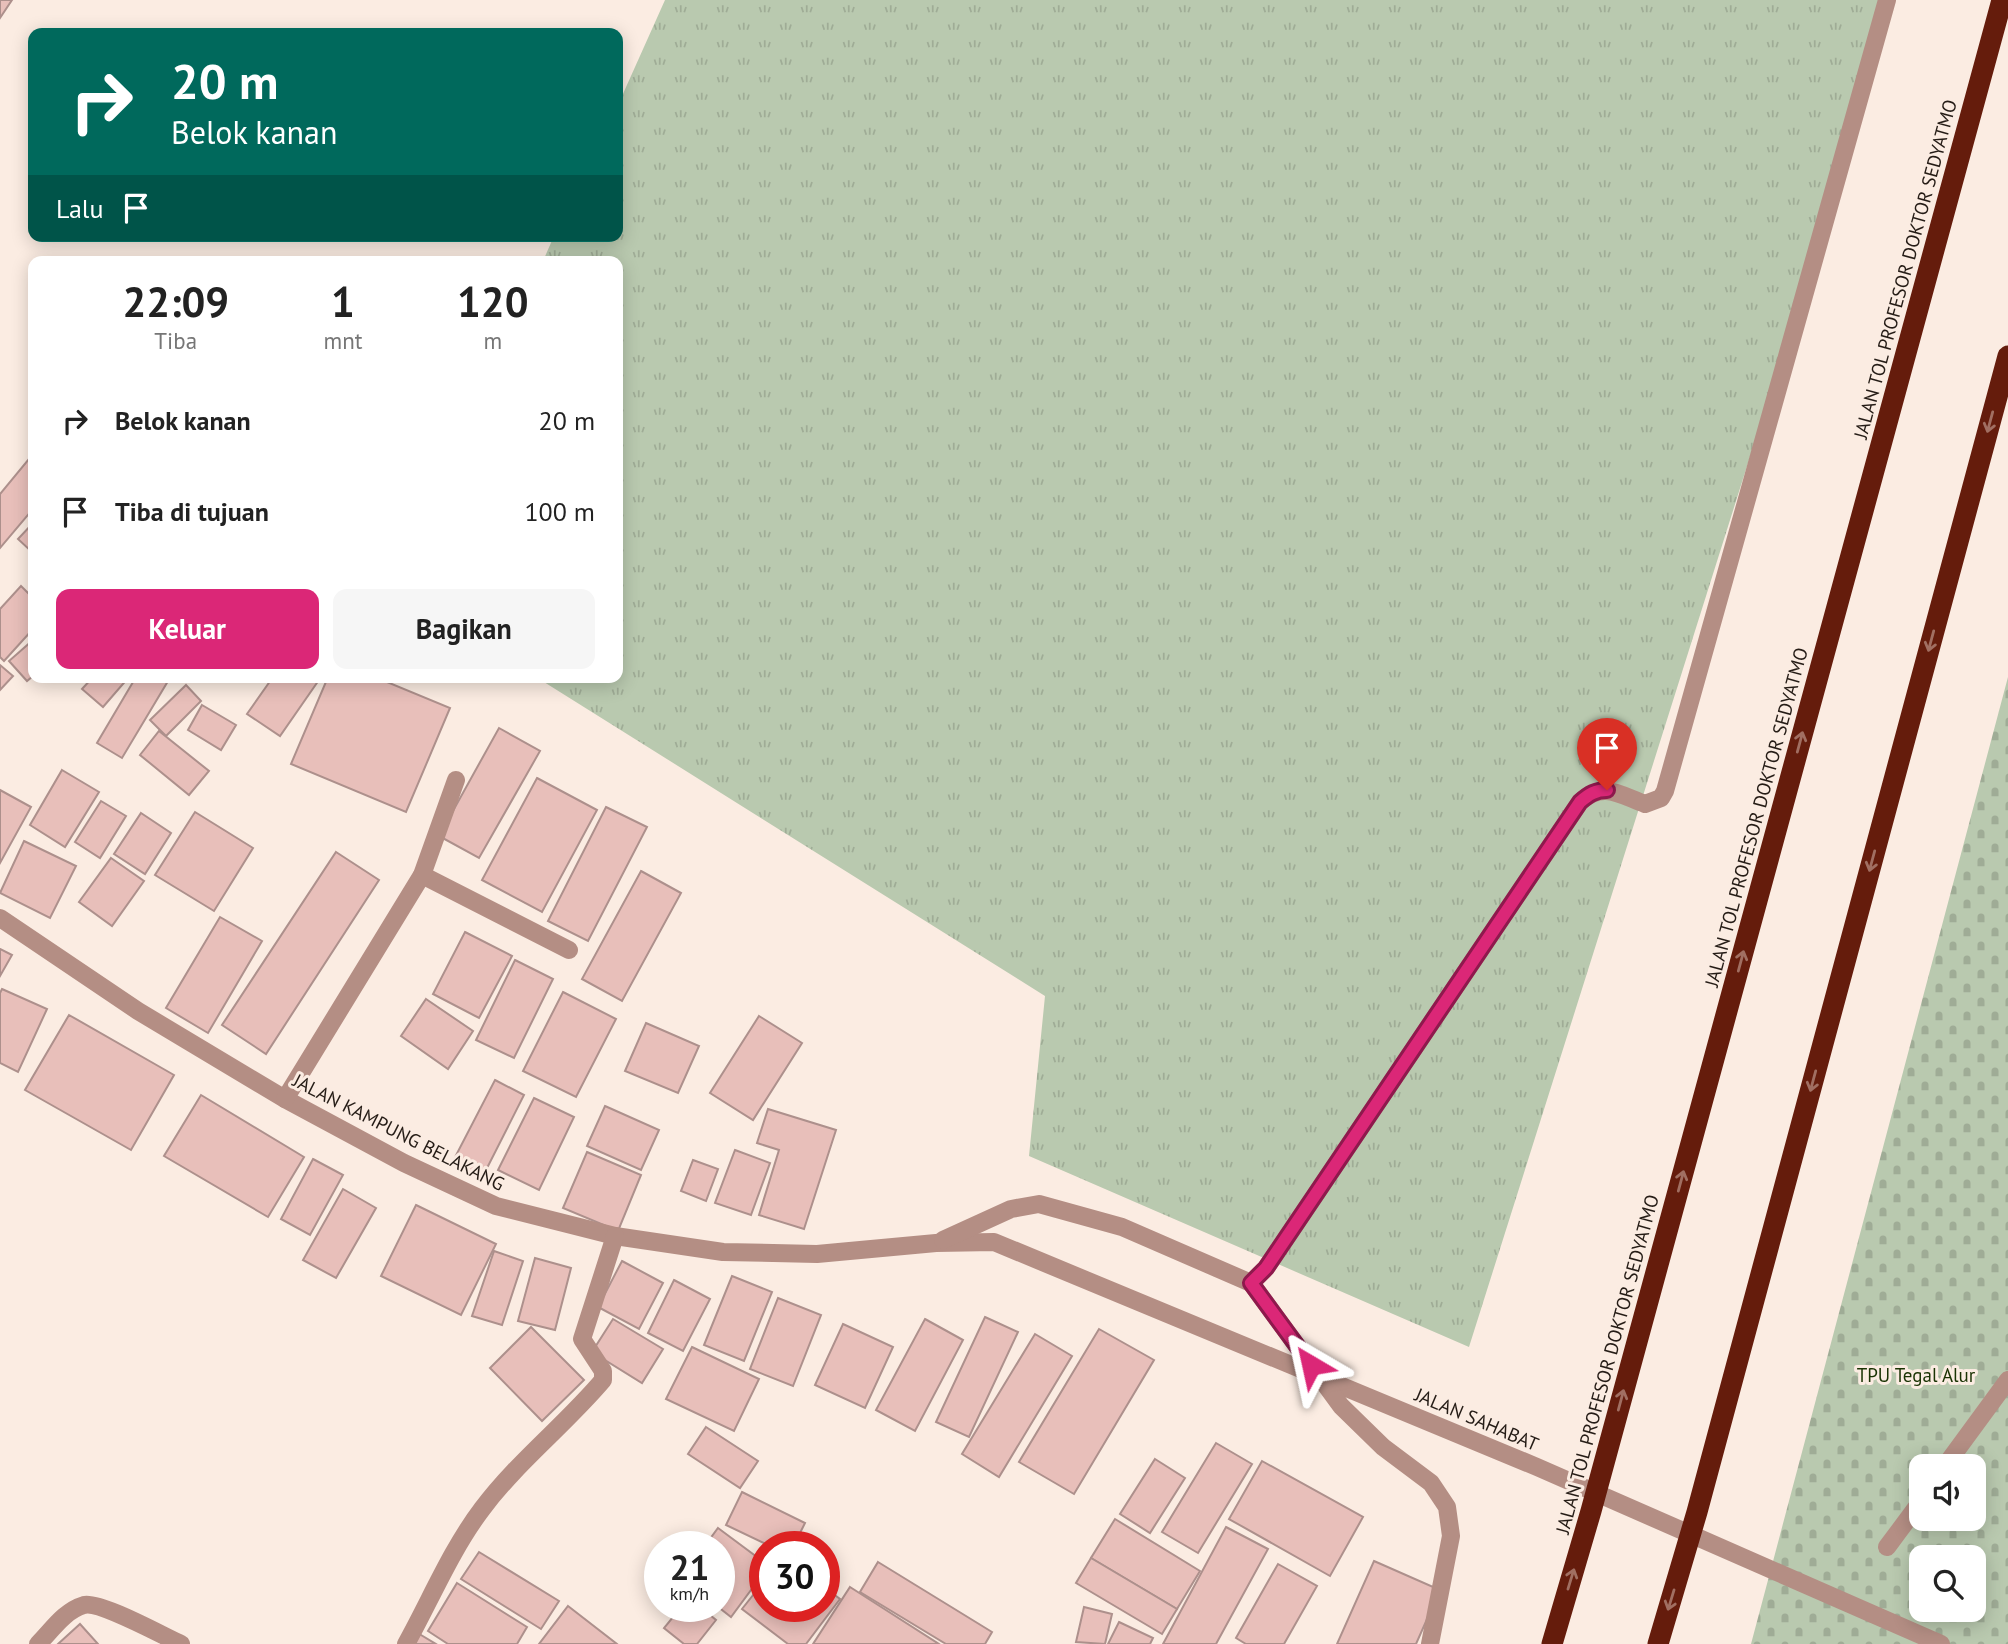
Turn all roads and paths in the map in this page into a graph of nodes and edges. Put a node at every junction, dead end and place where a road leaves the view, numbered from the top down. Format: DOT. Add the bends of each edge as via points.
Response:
graph roads {
  1 [pos="1886,0"];
  2 [pos="2001,0"];
  3 [pos="2008,356"];
  4 [pos="456,780"];
  5 [pos="422,875"];
  6 [pos="0,918"];
  7 [pos="569,950"];
  8 [pos="285,1099"];
  9 [pos="615,1236"];
  10 [pos="994,1242"];
  11 [pos="936,1243"];
  12 [pos="1251,1283"];
  13 [pos="2008,1380"];
  14 [pos="1954,1454"];
  15 [pos="1909,1517"];
  16 [pos="1887,1547"];
  17 [pos="38,1644"];
  18 [pos="181,1644"];
  19 [pos="406,1644"];
  20 [pos="1430,1644"];
  21 [pos="1552,1644"];
  22 [pos="1658,1644"];
  23 [pos="1941,1644"];
  1 -- 12 [label="street" via="1665,791 1645,804 1607,790 1580,802 1266,1268"];
  21 -- 2 [label="highway, JALAN TOL PROFESOR DOKTOR SEDYATMO, one-way"];
  3 -- 22 [label="highway, one-way"];
  4 -- 5 [label="street"];
  5 -- 7 [label="street"];
  5 -- 8 [label="street"];
  6 -- 8 [label="street, JALAN KAMPUNG BELAKANG" via="138,1011"];
  8 -- 9 [label="street, JALAN KAMPUNG BELAKANG" via="496,1206"];
  9 -- 11 [label="street, JALAN KAMPUNG BELAKANG" via="723,1252 817,1254"];
  9 -- 19 [label="street" via="582,1339 603,1371 603,1380 483,1507 461,1538"];
  10 -- 11 [label="street, JALAN KAMPUNG BELAKANG"];
  10 -- 23 [label="street, JALAN SAHABAT" via="1537,1467"];
  11 -- 12 [label="street" via="1011,1209 1039,1205 1122,1227"];
  12 -- 20 [label="street" via="1341,1406 1443,1498 1451,1536"];
  13 -- 14 [label="street"];
  15 -- 16 [label="street"];
  17 -- 18 [label="street" via="66,1614 86,1605 101,1607"];
}
